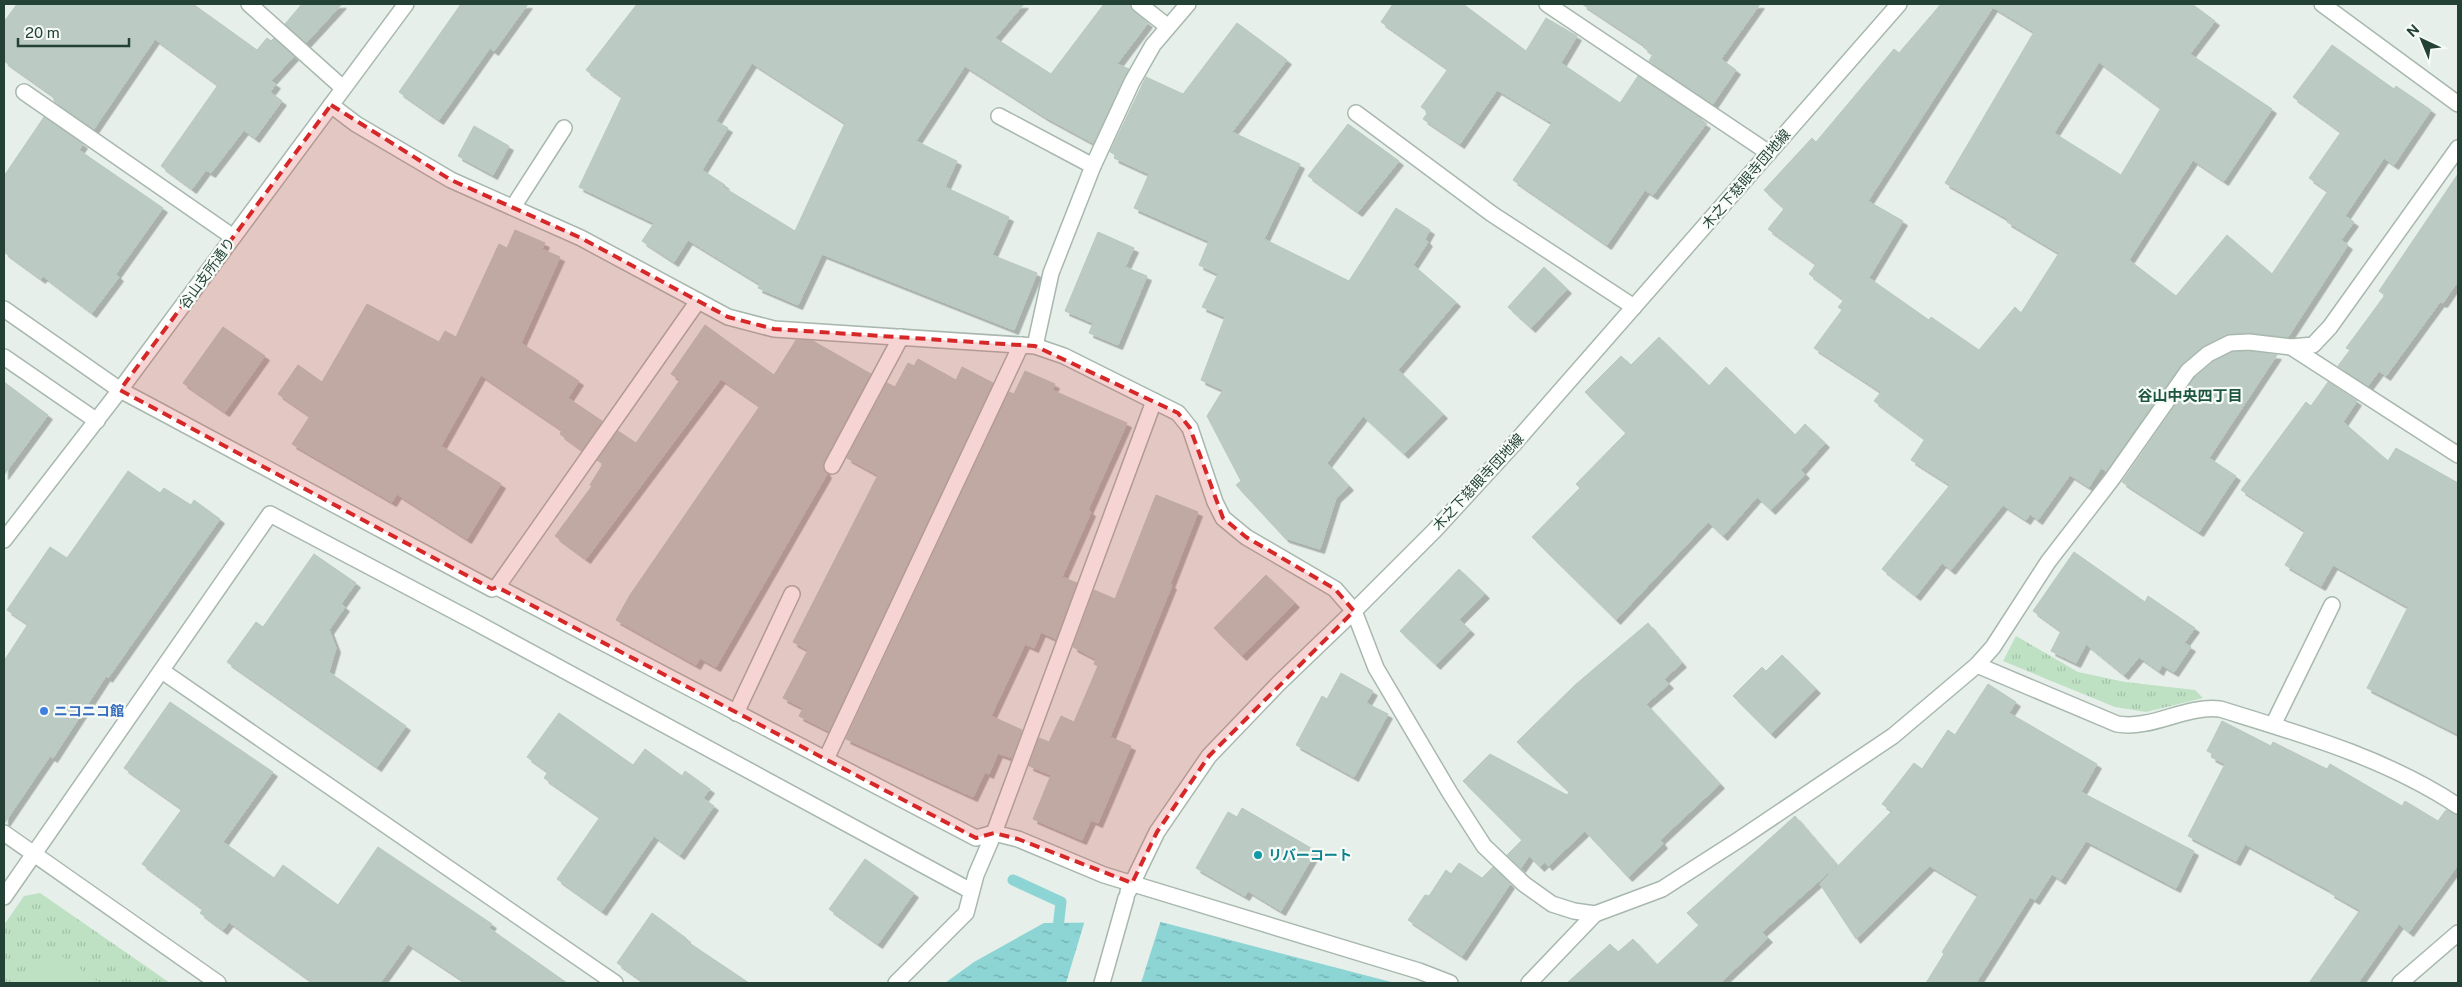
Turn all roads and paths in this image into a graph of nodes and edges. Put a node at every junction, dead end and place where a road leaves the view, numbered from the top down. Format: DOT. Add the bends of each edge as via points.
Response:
graph roads {
  1 [pos="249,4"];
  2 [pos="406,4"];
  3 [pos="1139,4"];
  4 [pos="1188,4"];
  5 [pos="1547,4"];
  6 [pos="1899,4"];
  7 [pos="2322,4"];
  8 [pos="1168,26"];
  9 [pos="343,88"];
  10 [pos="24,92"];
  11 [pos="2458,104"];
  12 [pos="331,105"];
  13 [pos="1356,113"];
  14 [pos="1000,116"];
  15 [pos="564,128"];
  16 [pos="2458,148"];
  17 [pos="1768,153"];
  18 [pos="1093,166"];
  19 [pos="514,207"];
  20 [pos="233,237"];
  21 [pos="698,301"];
  22 [pos="1634,307"];
  23 [pos="4,309"];
  24 [pos="901,337"];
  25 [pos="1028,346"];
  26 [pos="2290,347"];
  27 [pos="4,357"];
  28 [pos="120,390"];
  29 [pos="1154,401"];
  30 [pos="97,420"];
  31 [pos="2458,455"];
  32 [pos="832,466"];
  33 [pos="4,540"];
  34 [pos="497,587"];
  35 [pos="792,594"];
  36 [pos="2332,604"];
  37 [pos="1354,611"];
  38 [pos="1977,665"];
  39 [pos="162,671"];
  40 [pos="736,713"];
  41 [pos="2273,726"];
  42 [pos="826,759"];
  43 [pos="2458,806"];
  44 [pos="4,833"];
  45 [pos="994,833"];
  46 [pos="34,854"];
  47 [pos="1132,883"];
  48 [pos="971,891"];
  49 [pos="4,897"];
  50 [pos="1595,914"];
  51 [pos="2458,933"];
  52 [pos="218,983"];
  53 [pos="615,983"];
  54 [pos="896,983"];
  55 [pos="1102,983"];
  56 [pos="1450,983"];
  57 [pos="1529,983"];
  58 [pos="2400,983"];
  1 -- 9 [label="street"];
  2 -- 9 [label="street, 谷山支所通り"];
  3 -- 8 [label="street"];
  4 -- 8 [label="street"];
  5 -- 17 [label="street"];
  6 -- 17 [label="street, 木之下慈眼寺団地線"];
  7 -- 11 [label="street"];
  8 -- 18 [label="street" via="1132,82"];
  9 -- 12 [label="street, 谷山支所通り"];
  10 -- 20 [label="street"];
  12 -- 19 [label="street" via="356,124 450,180"];
  12 -- 20 [label="street, 谷山支所通り"];
  13 -- 22 [label="street" via="1492,214"];
  14 -- 18 [label="street"];
  15 -- 19 [label="street"];
  16 -- 26 [label="street" via="2330,327 2313,345"];
  17 -- 22 [label="street, 木之下慈眼寺団地線"];
  18 -- 25 [label="street" via="1051,273"];
  19 -- 21 [label="street" via="581,238"];
  20 -- 28 [label="street, 谷山支所通り"];
  21 -- 24 [label="street" via="728,318 774,329"];
  21 -- 34 [label="street"];
  22 -- 37 [label="street, 木之下慈眼寺団地線" via="1435,530"];
  23 -- 28 [label="street"];
  24 -- 25 [label="street"];
  24 -- 32 [label="street"];
  25 -- 29 [label="street" via="1064,356"];
  25 -- 42 [label="street"];
  26 -- 31 [label="street"];
  26 -- 38 [label="street" via="2230,343 2208,354 2188,371 2112,479 2048,562 1993,647"];
  27 -- 30 [label="street"];
  28 -- 30 [label="street, 谷山支所通り"];
  28 -- 34 [label="street" via="492,589"];
  29 -- 37 [label="street" via="1178,413 1190,428 1223,518 1246,537 1335,589"];
  29 -- 45 [label="street"];
  30 -- 33 [label="street, 谷山支所通り"];
  34 -- 40 [label="street"];
  35 -- 40 [label="street"];
  36 -- 41 [label="street"];
  37 -- 47 [label="street, 木之下慈眼寺団地線" via="1209,756 1158,832"];
  37 -- 50 [label="street" via="1376,668 1484,846 1524,884 1552,904"];
  38 -- 41 [label="street" via="2117,724 2141,724 2208,708"];
  38 -- 50 [label="street" via="1893,736 1740,839 1662,889"];
  39 -- 46 [label="street"];
  39 -- 48 [label="street" via="270,514"];
  39 -- 53 [label="street"];
  40 -- 42 [label="street"];
  41 -- 43 [label="street" via="2349,750 2427,787"];
  42 -- 45 [label="street" via="976,838"];
  44 -- 46 [label="street"];
  45 -- 47 [label="street" via="1018,838 1104,875"];
  45 -- 48 [label="street"];
  46 -- 49 [label="street"];
  46 -- 52 [label="street"];
  47 -- 55 [label="street, 木之下慈眼寺団地線"];
  47 -- 56 [label="street"];
  48 -- 54 [label="street" via="966,913"];
  50 -- 57 [label="street"];
  51 -- 58 [label="street"];
}
